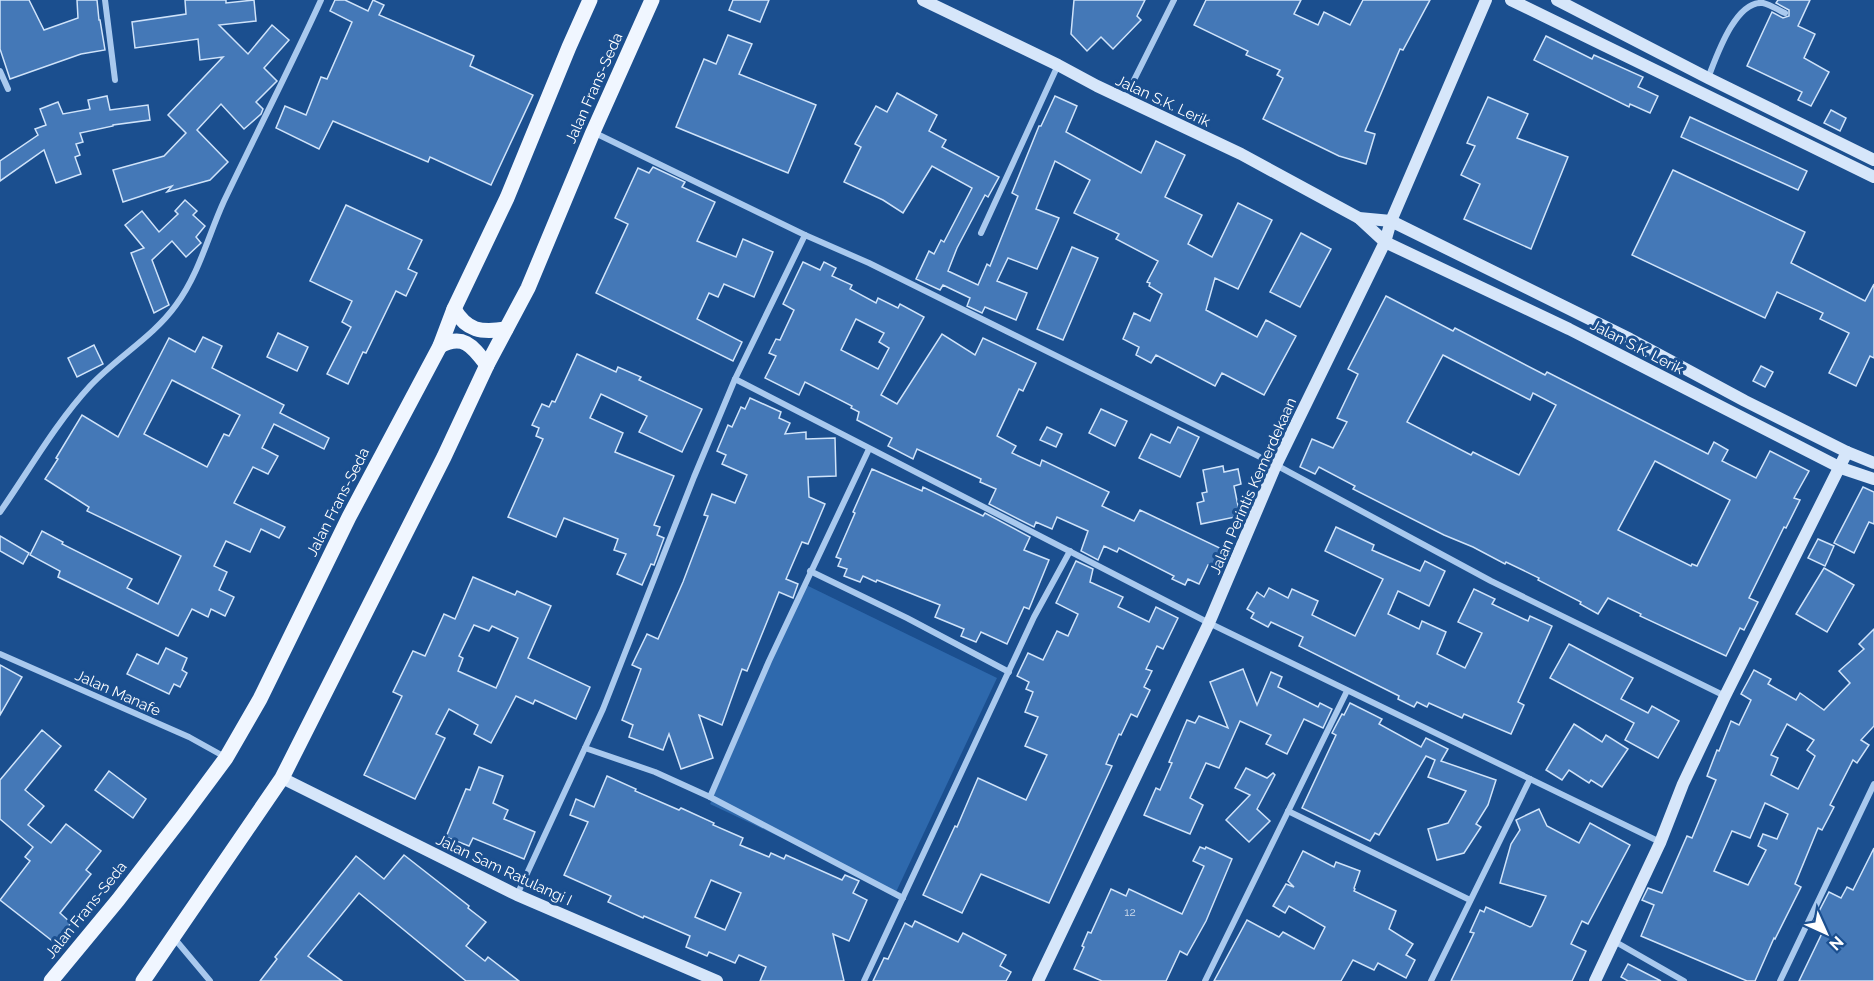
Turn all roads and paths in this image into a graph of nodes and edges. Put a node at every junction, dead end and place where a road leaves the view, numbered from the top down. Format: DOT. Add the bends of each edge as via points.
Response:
graph roads {
  1 [pos="105,0"];
  2 [pos="321,0"];
  3 [pos="590,0"];
  4 [pos="652,0"];
  5 [pos="923,0"];
  6 [pos="1174,0"];
  7 [pos="1486,0"];
  8 [pos="1511,0"];
  9 [pos="1557,0"];
  10 [pos="1785,13"];
  11 [pos="1058,65"];
  12 [pos="0,71"];
  13 [pos="1708,78"];
  14 [pos="115,80"];
  15 [pos="8,89"];
  16 [pos="1125,98"];
  17 [pos="593,132"];
  18 [pos="1874,160"];
  19 [pos="1874,177"];
  20 [pos="1359,218"];
  21 [pos="1391,221"];
  22 [pos="981,233"];
  23 [pos="805,236"];
  24 [pos="1385,242"];
  25 [pos="454,309"];
  26 [pos="506,329"];
  27 [pos="440,346"];
  28 [pos="487,365"];
  29 [pos="1679,366"];
  30 [pos="735,379"];
  31 [pos="1669,380"];
  32 [pos="869,449"];
  33 [pos="1847,452"];
  34 [pos="1874,463"];
  35 [pos="1276,465"];
  36 [pos="1841,468"];
  37 [pos="1874,479"];
  38 [pos="0,512"];
  39 [pos="1070,551"];
  40 [pos="810,572"];
  41 [pos="1209,624"];
  42 [pos="0,654"];
  43 [pos="1009,672"];
  44 [pos="1347,691"];
  45 [pos="1725,696"];
  46 [pos="585,748"];
  47 [pos="226,758"];
  48 [pos="282,778"];
  49 [pos="1530,779"];
  50 [pos="1874,784"];
  51 [pos="710,797"];
  52 [pos="1288,811"];
  53 [pos="1660,843"];
  54 [pos="517,895"];
  55 [pos="903,898"];
  56 [pos="1470,900"];
  57 [pos="173,937"];
  58 [pos="1614,941"];
  59 [pos="51,981"];
  60 [pos="142,981"];
  61 [pos="210,981"];
  62 [pos="717,981"];
  63 [pos="864,981"];
  64 [pos="1038,981"];
  65 [pos="1205,981"];
  66 [pos="1431,981"];
  67 [pos="1595,981"];
  68 [pos="1684,981"];
  69 [pos="1780,981"];
  1 -- 14 [label="street"];
  2 -- 38 [label="street" via="178,303 153,332 114,362 89,388 55,428"];
  3 -- 25 [label="main road, Jalan Frans-Seda" via="507,198"];
  4 -- 17 [label="main road, Jalan Frans-Seda"];
  5 -- 11 [label="main road, Jalan S.K. Lerik"];
  6 -- 16 [label="street"];
  7 -- 21 [label="main road, Jalan Perintis Kemerdekaan"];
  8 -- 19 [label="main road"];
  9 -- 13 [label="main road"];
  10 -- 13 [label="street" via="1755,3 1739,13"];
  11 -- 16 [label="main road, Jalan S.K. Lerik"];
  11 -- 22 [label="street"];
  12 -- 15 [label="street"];
  13 -- 18 [label="main road"];
  16 -- 20 [label="main road, Jalan S.K. Lerik" via="1241,154"];
  17 -- 23 [label="street"];
  17 -- 26 [label="main road, Jalan Frans-Seda" via="528,288"];
  20 -- 21 [label="main road, Jalan S.K. Lerik"];
  20 -- 24 [label="main road, Jalan S.K. Lerik"];
  21 -- 24 [label="main road, Jalan Perintis Kemerdekaan"];
  21 -- 29 [label="main road"];
  23 -- 30 [label="street"];
  23 -- 35 [label="street" via="869,263"];
  24 -- 31 [label="main road, Jalan S.K. Lerik"];
  24 -- 35 [label="main road, Jalan Perintis Kemerdekaan"];
  25 -- 26 [label="main road" via="463,323 475,329"];
  25 -- 27 [label="main road, Jalan Frans-Seda"];
  26 -- 28 [label="main road, Jalan Frans-Seda"];
  27 -- 28 [label="main road" via="459,340 468,344"];
  27 -- 47 [label="main road, Jalan Frans-Seda"];
  28 -- 48 [label="main road, Jalan Frans-Seda"];
  29 -- 31 [label="main road"];
  29 -- 33 [label="main road"];
  30 -- 32 [label="street"];
  30 -- 46 [label="street"];
  31 -- 36 [label="main road, Jalan S.K. Lerik"];
  32 -- 39 [label="street"];
  32 -- 40 [label="street"];
  33 -- 34 [label="main road"];
  33 -- 36 [label="main road"];
  35 -- 41 [label="main road, Jalan Perintis Kemerdekaan"];
  35 -- 45 [label="street" via="1491,581"];
  36 -- 37 [label="main road, Jalan S.K. Lerik"];
  36 -- 45 [label="main road"];
  39 -- 41 [label="street"];
  39 -- 43 [label="street"];
  40 -- 43 [label="street"];
  40 -- 51 [label="street"];
  41 -- 44 [label="street"];
  41 -- 64 [label="main road, Jalan Perintis Kemerdekaan"];
  42 -- 47 [label="street, Jalan Manafe" via="189,737"];
  43 -- 55 [label="street"];
  44 -- 49 [label="street"];
  44 -- 52 [label="street"];
  45 -- 53 [label="main road"];
  46 -- 51 [label="street" via="655,772"];
  46 -- 54 [label="street"];
  47 -- 59 [label="main road, Jalan Frans-Seda"];
  48 -- 54 [label="main road, Jalan Sam Ratulangi I"];
  48 -- 57 [label="main road, Jalan Frans-Seda"];
  49 -- 53 [label="street"];
  49 -- 56 [label="street"];
  50 -- 69 [label="street"];
  51 -- 55 [label="street"];
  52 -- 56 [label="street"];
  52 -- 65 [label="street"];
  53 -- 58 [label="main road"];
  54 -- 62 [label="main road, Jalan Sam Ratulangi I"];
  55 -- 63 [label="street"];
  56 -- 66 [label="street"];
  57 -- 60 [label="main road, Jalan Frans-Seda"];
  57 -- 61 [label="street"];
  58 -- 67 [label="main road"];
  58 -- 68 [label="street"];
}
